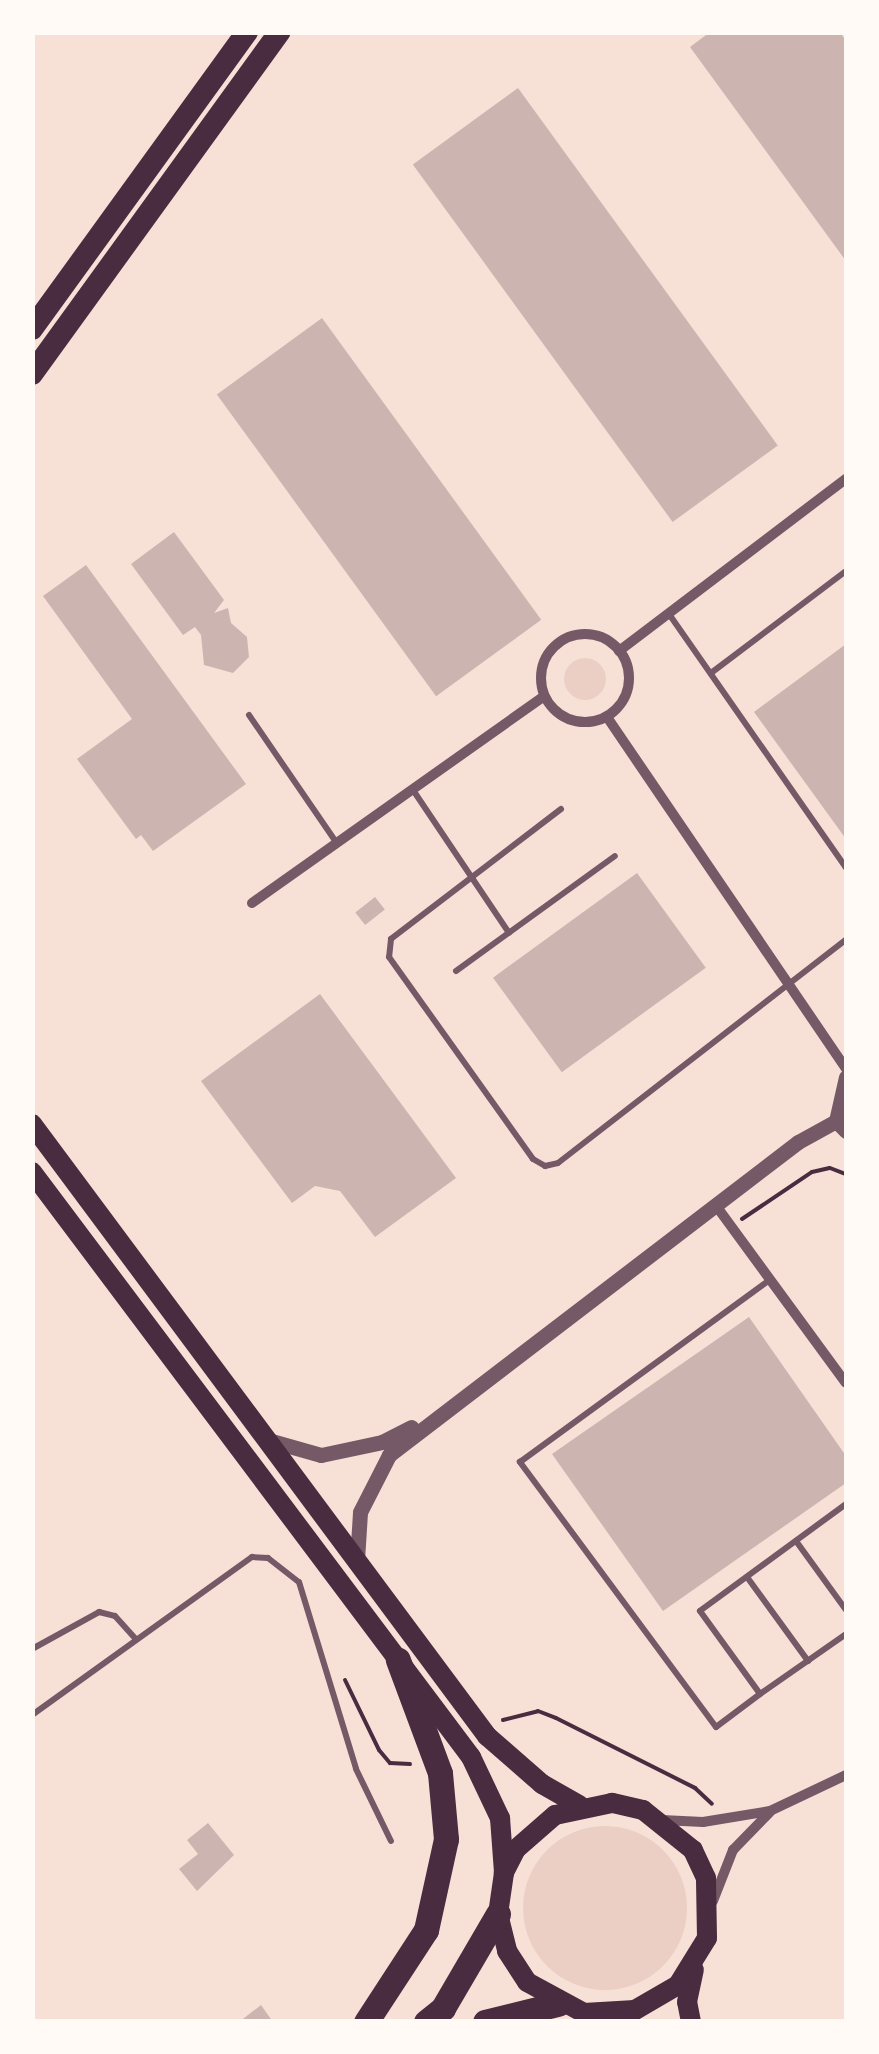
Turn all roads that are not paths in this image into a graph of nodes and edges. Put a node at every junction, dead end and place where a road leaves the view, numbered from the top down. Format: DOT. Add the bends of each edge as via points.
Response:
graph roads {
  1 [pos="247,32"];
  2 [pos="280,32"];
  3 [pos="32,329"];
  4 [pos="32,374"];
  5 [pos="846,479"];
  6 [pos="846,570"];
  7 [pos="669,613"];
  8 [pos="619,651"];
  9 [pos="711,673"];
  10 [pos="544,696"];
  11 [pos="250,715"];
  12 [pos="607,717"];
  13 [pos="412,789"];
  14 [pos="560,809"];
  15 [pos="337,843"];
  16 [pos="615,856"];
  17 [pos="846,868"];
  18 [pos="472,877"];
  19 [pos="252,903"];
  20 [pos="509,932"];
  21 [pos="846,940"];
  22 [pos="456,971"];
  23 [pos="792,981"];
  24 [pos="846,1069"];
  25 [pos="846,1077"];
  26 [pos="32,1124"];
  27 [pos="841,1126"];
  28 [pos="32,1172"];
  29 [pos="716,1207"];
  30 [pos="770,1280"];
  31 [pos="846,1384"];
  32 [pos="428,1419"];
  33 [pos="268,1440"];
  34 [pos="845,1509"];
  35 [pos="796,1541"];
  36 [pos="357,1560"];
  37 [pos="747,1577"];
  38 [pos="846,1610"];
  39 [pos="846,1634"];
  40 [pos="136,1639"];
  41 [pos="32,1649"];
  42 [pos="398,1660"];
  43 [pos="808,1661"];
  44 [pos="760,1694"];
  45 [pos="32,1714"];
  46 [pos="846,1775"];
  47 [pos="579,1805"];
  48 [pos="770,1811"];
  49 [pos="660,1819"];
  50 [pos="391,1841"];
  51 [pos="504,1872"];
  52 [pos="711,1908"];
  53 [pos="498,1914"];
  54 [pos="694,1966"];
  55 [pos="558,2004"];
  56 [pos="616,2018"];
  57 [pos="366,2022"];
  58 [pos="426,2022"];
  59 [pos="485,2022"];
  60 [pos="691,2022"];
  1 -- 3 [label="highway"];
  2 -- 4 [label="highway"];
  5 -- 7 [label="street"];
  6 -- 9 [label="lane"];
  7 -- 8 [label="street"];
  7 -- 9 [label="lane"];
  8 -- 10 [label="street" via="596,636 556,645 542,668"];
  8 -- 12 [label="street" via="629,679 619,707"];
  9 -- 17 [label="lane"];
  10 -- 12 [label="street" via="564,718"];
  10 -- 13 [label="street"];
  11 -- 15 [label="lane"];
  12 -- 23 [label="street"];
  13 -- 15 [label="street"];
  13 -- 18 [label="lane"];
  14 -- 18 [label="lane"];
  15 -- 19 [label="street"];
  16 -- 20 [label="lane"];
  18 -- 20 [label="lane"];
  18 -- 23 [label="lane" via="392,939 389,957 533,1159 545,1166 558,1163"];
  20 -- 22 [label="lane"];
  21 -- 23 [label="lane"];
  23 -- 24 [label="street"];
  25 -- 27 [label="street"];
  26 -- 33 [label="main road"];
  27 -- 29 [label="street"];
  28 -- 42 [label="main road"];
  29 -- 30 [label="street"];
  29 -- 32 [label="street"];
  30 -- 31 [label="street"];
  30 -- 44 [label="lane" via="520,1462 716,1727"];
  32 -- 33 [label="street" via="352,1451 320,1455"];
  32 -- 36 [label="street" via="371,1481 360,1512"];
  33 -- 36 [label="main road"];
  34 -- 35 [label="lane"];
  35 -- 37 [label="lane"];
  35 -- 38 [label="lane"];
  36 -- 47 [label="main road" via="487,1736 542,1784"];
  37 -- 43 [label="lane"];
  37 -- 44 [label="lane" via="700,1611"];
  39 -- 43 [label="lane"];
  40 -- 41 [label="lane" via="116,1616 99,1612"];
  40 -- 45 [label="lane"];
  40 -- 50 [label="lane" via="252,1557 286,1568 299,1582 356,1769"];
  42 -- 51 [label="main road" via="471,1757 500,1818"];
  42 -- 57 [label="highway" via="440,1773 446,1839 426,1930"];
  43 -- 44 [label="lane"];
  46 -- 48 [label="street"];
  47 -- 49 [label="main road" via="612,1803"];
  47 -- 51 [label="main road" via="534,1830"];
  48 -- 49 [label="street" via="703,1822"];
  48 -- 52 [label="street" via="734,1850"];
  49 -- 52 [label="main road" via="694,1850"];
  51 -- 53 [label="main road"];
  52 -- 54 [label="main road"];
  53 -- 55 [label="main road" via="507,1951 528,1982"];
  53 -- 58 [label="highway" via="443,2008"];
  54 -- 56 [label="main road" via="658,2000"];
  54 -- 60 [label="main road" via="686,2002"];
  55 -- 56 [label="main road"];
  55 -- 59 [label="highway"];
}
